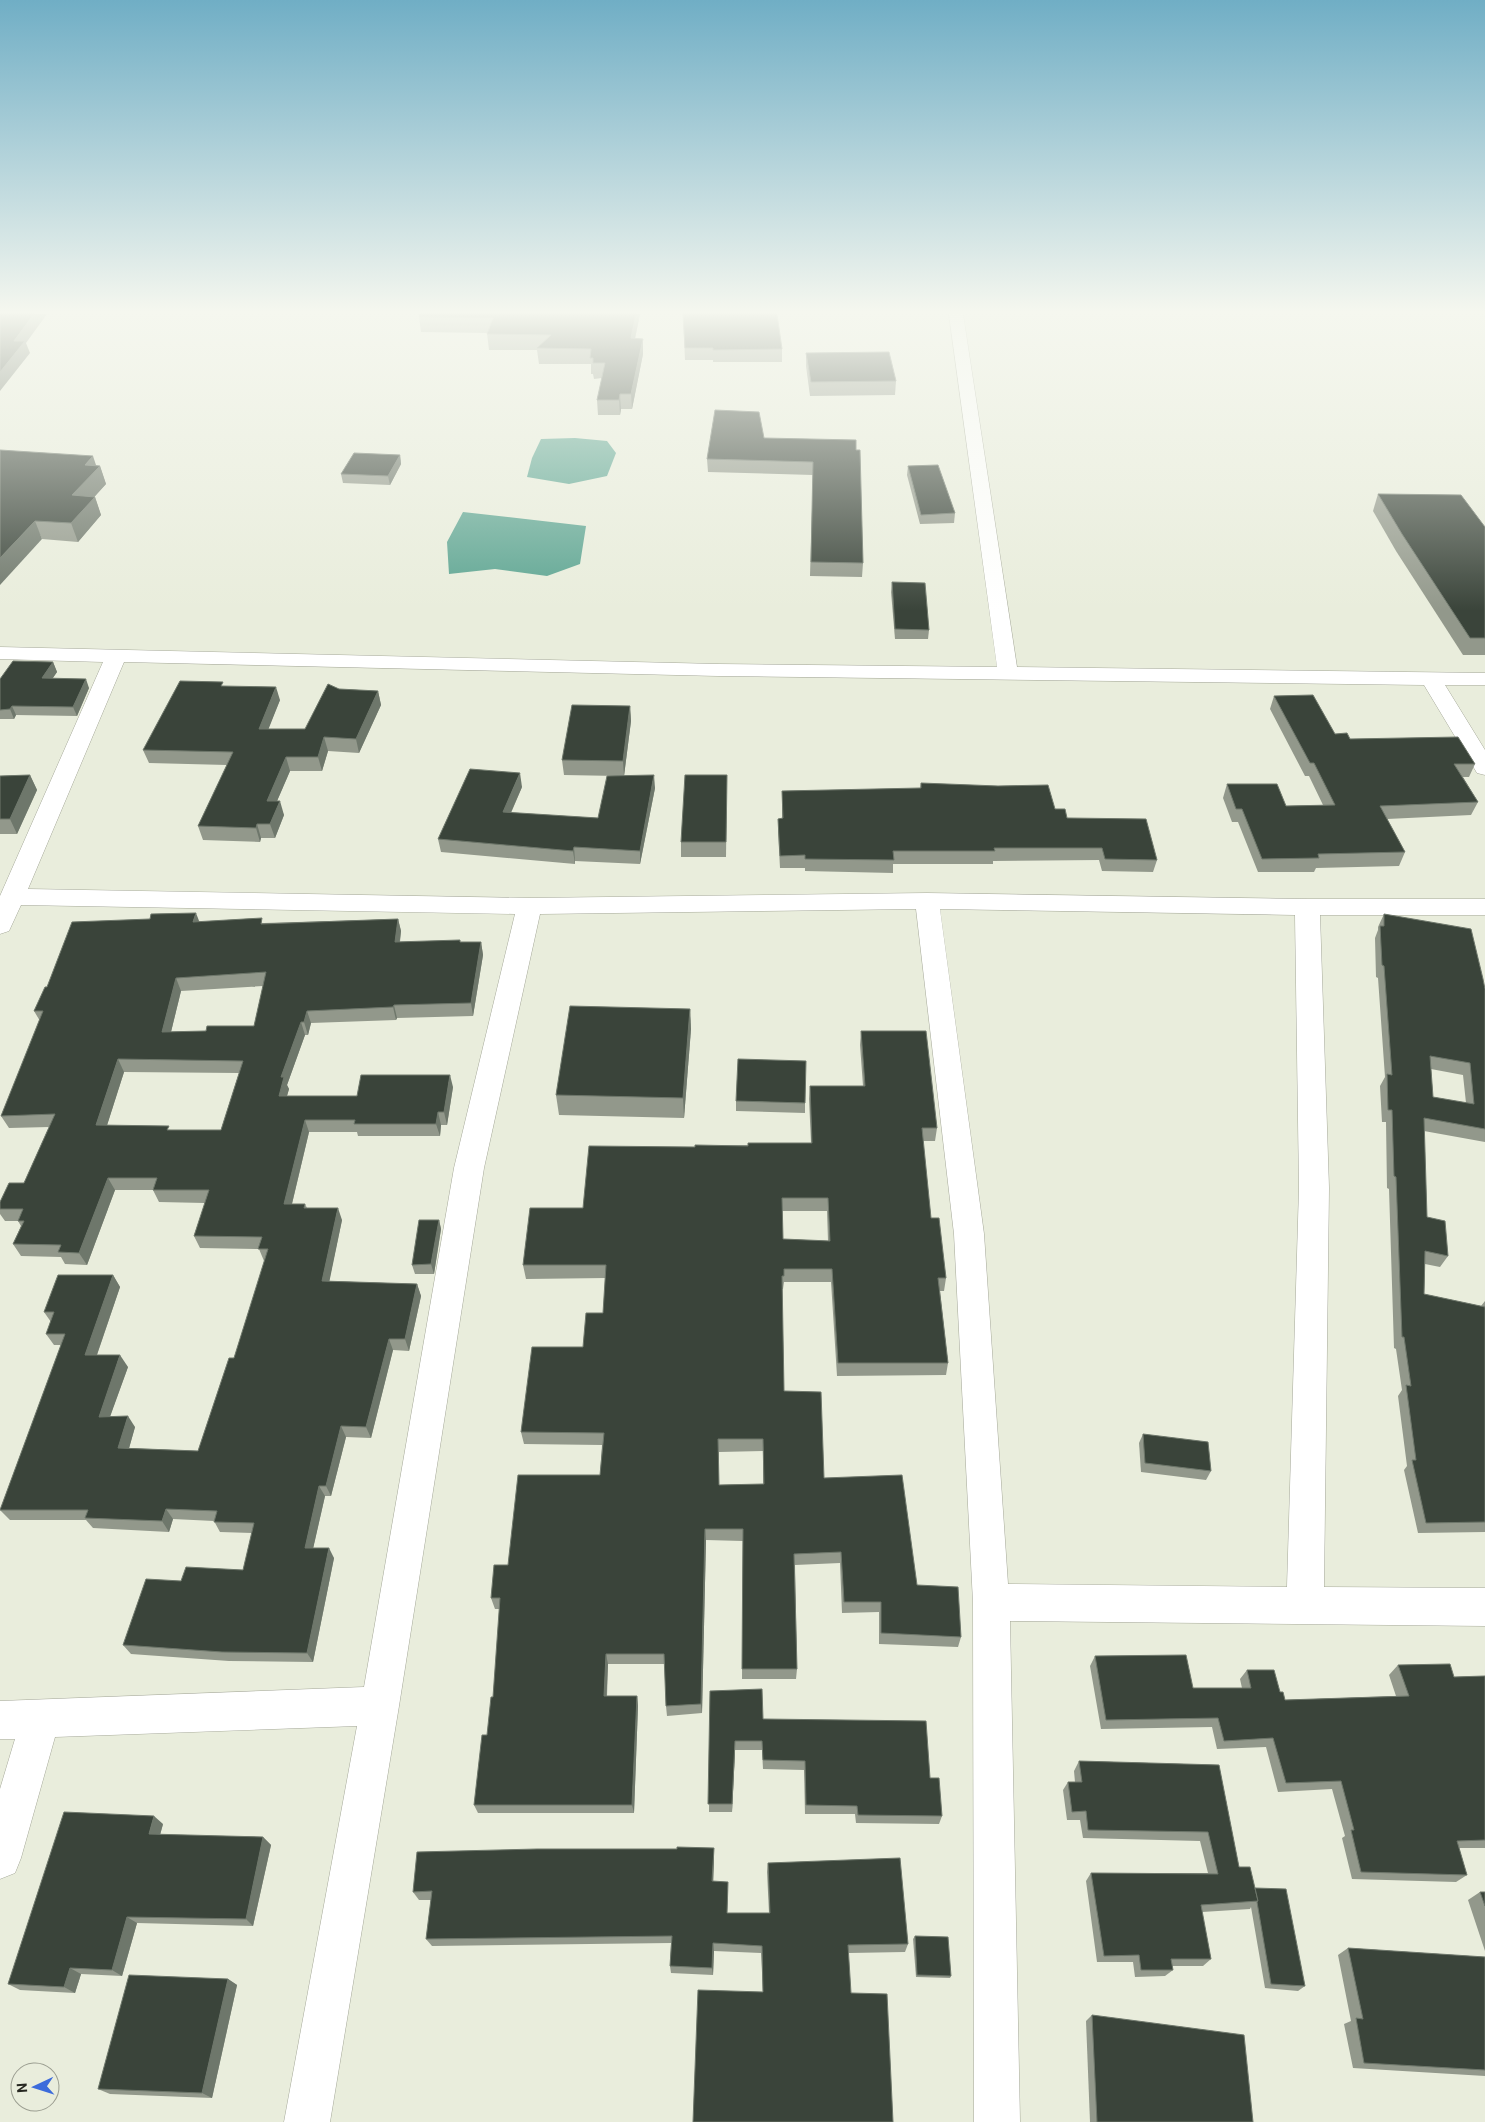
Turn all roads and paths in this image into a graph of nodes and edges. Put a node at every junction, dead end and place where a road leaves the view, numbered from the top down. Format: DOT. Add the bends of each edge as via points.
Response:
graph roads {
  1 [pos="970,413"];
  2 [pos="0,652"];
  3 [pos="116,656"];
  4 [pos="1008,674"];
  5 [pos="1432,680"];
  6 [pos="1485,680"];
  7 [pos="1485,768"];
  8 [pos="13,897"];
  9 [pos="926,901"];
  10 [pos="529,906"];
  11 [pos="1307,907"];
  12 [pos="1485,907"];
  13 [pos="0,925"];
  14 [pos="991,1602"];
  15 [pos="1305,1606"];
  16 [pos="1485,1607"];
  17 [pos="380,1706"];
  18 [pos="41,1718"];
  19 [pos="0,1720"];
  20 [pos="0,1858"];
  21 [pos="307,2122"];
  22 [pos="997,2122"];
  1 -- 4 [label="street"];
  2 -- 3 [label="street"];
  3 -- 4 [label="street"];
  3 -- 8 [label="street"];
  4 -- 5 [label="street"];
  5 -- 6 [label="street"];
  5 -- 7 [label="street"];
  8 -- 10 [label="street"];
  8 -- 13 [label="street"];
  9 -- 10 [label="street"];
  9 -- 11 [label="street"];
  9 -- 14 [label="street" via="969,1234"];
  10 -- 17 [label="street" via="469,1168"];
  11 -- 12 [label="street"];
  11 -- 15 [label="street" via="1314,1188"];
  14 -- 15 [label="street"];
  14 -- 22 [label="street"];
  15 -- 16 [label="street"];
  17 -- 18 [label="street"];
  17 -- 21 [label="street"];
  18 -- 19 [label="street"];
  18 -- 20 [label="street"];
}
